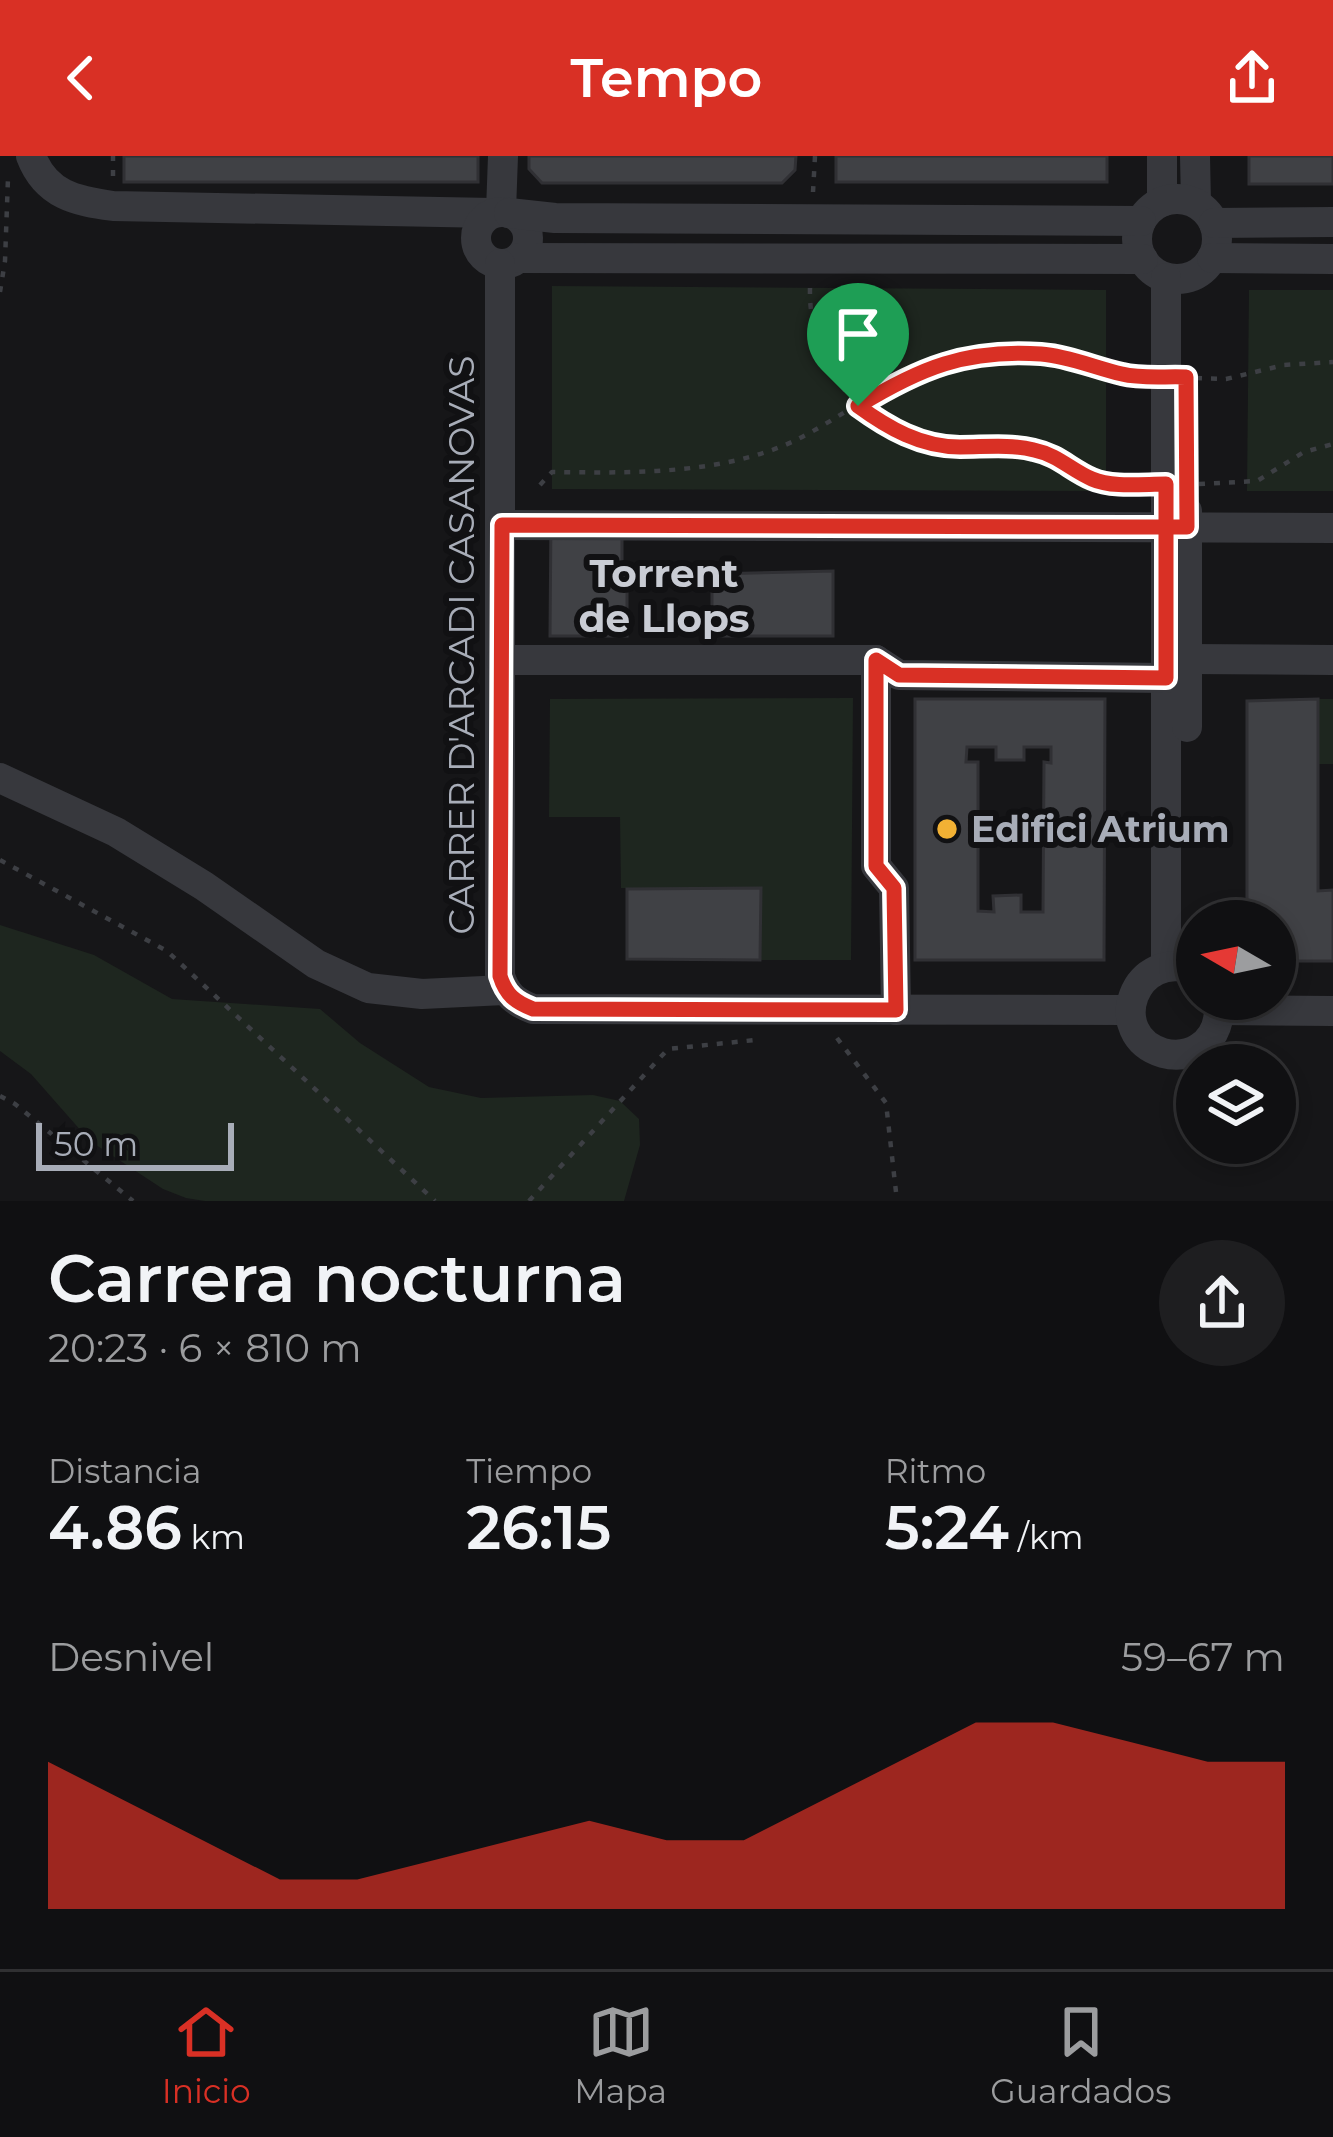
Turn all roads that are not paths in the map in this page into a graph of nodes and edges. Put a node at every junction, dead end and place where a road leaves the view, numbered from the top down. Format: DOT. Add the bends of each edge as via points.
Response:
graph roads {
  1 [pos="502,156"];
  2 [pos="1162,156"];
  3 [pos="1195,156"];
  4 [pos="20,165"];
  5 [pos="501,212"];
  6 [pos="1152,212"];
  7 [pos="1205,213"];
  8 [pos="1333,222"];
  9 [pos="1212,258"];
  10 [pos="1333,259"];
  11 [pos="509,261"];
  12 [pos="1165,272"];
  13 [pos="502,525"];
  14 [pos="1176,527"];
  15 [pos="1333,528"];
  16 [pos="501,660"];
  17 [pos="876,660"];
  18 [pos="1333,660"];
  19 [pos="1176,669"];
  20 [pos="0,778"];
  21 [pos="1181,900"];
  22 [pos="1176,970"];
  23 [pos="504,990"];
  24 [pos="1296,1009"];
  25 [pos="896,1010"];
  26 [pos="1130,1010"];
  27 [pos="1333,1011"];
  28 [pos="1217,1020"];
  1 -- 5 [label="street"];
  2 -- 6 [label="street"];
  3 -- 7 [label="street"];
  4 -- 5 [label="street" via="75,201 113,206"];
  5 -- 6 [label="street"];
  5 -- 11 [label="street" via="527,230 527,246"];
  5 -- 11 [label="street" via="480,223 476,245 483,257"];
  6 -- 7 [label="street" via="1179,199"];
  6 -- 12 [label="street" via="1137,244"];
  7 -- 8 [label="street"];
  7 -- 9 [label="street" via="1217,236"];
  9 -- 10 [label="street"];
  9 -- 12 [label="street" via="1203,270"];
  11 -- 12 [label="street" via="811,259"];
  11 -- 13 [label="street, CARRER D'ARCADI CASANOVAS"];
  12 -- 14 [label="street" via="1176,377"];
  13 -- 14 [label="street"];
  13 -- 16 [label="street, CARRER D'ARCADI CASANOVAS"];
  14 -- 15 [label="street"];
  14 -- 19 [label="street"];
  16 -- 17 [label="street"];
  16 -- 23 [label="street, CARRER D'ARCADI CASANOVAS"];
  17 -- 19 [label="street" via="899,675"];
  17 -- 25 [label="street" via="876,866 894,888"];
  18 -- 19 [label="street"];
  19 -- 21 [label="street"];
  20 -- 23 [label="street" via="116,832 316,964 368,988"];
  22 -- 26 [label="street" via="1142,980"];
  23 -- 25 [label="street" via="533,1009"];
  24 -- 27 [label="street"];
  25 -- 26 [label="street"];
  26 -- 28 [label="street" via="1145,1043 1176,1055 1204,1044"];
}
